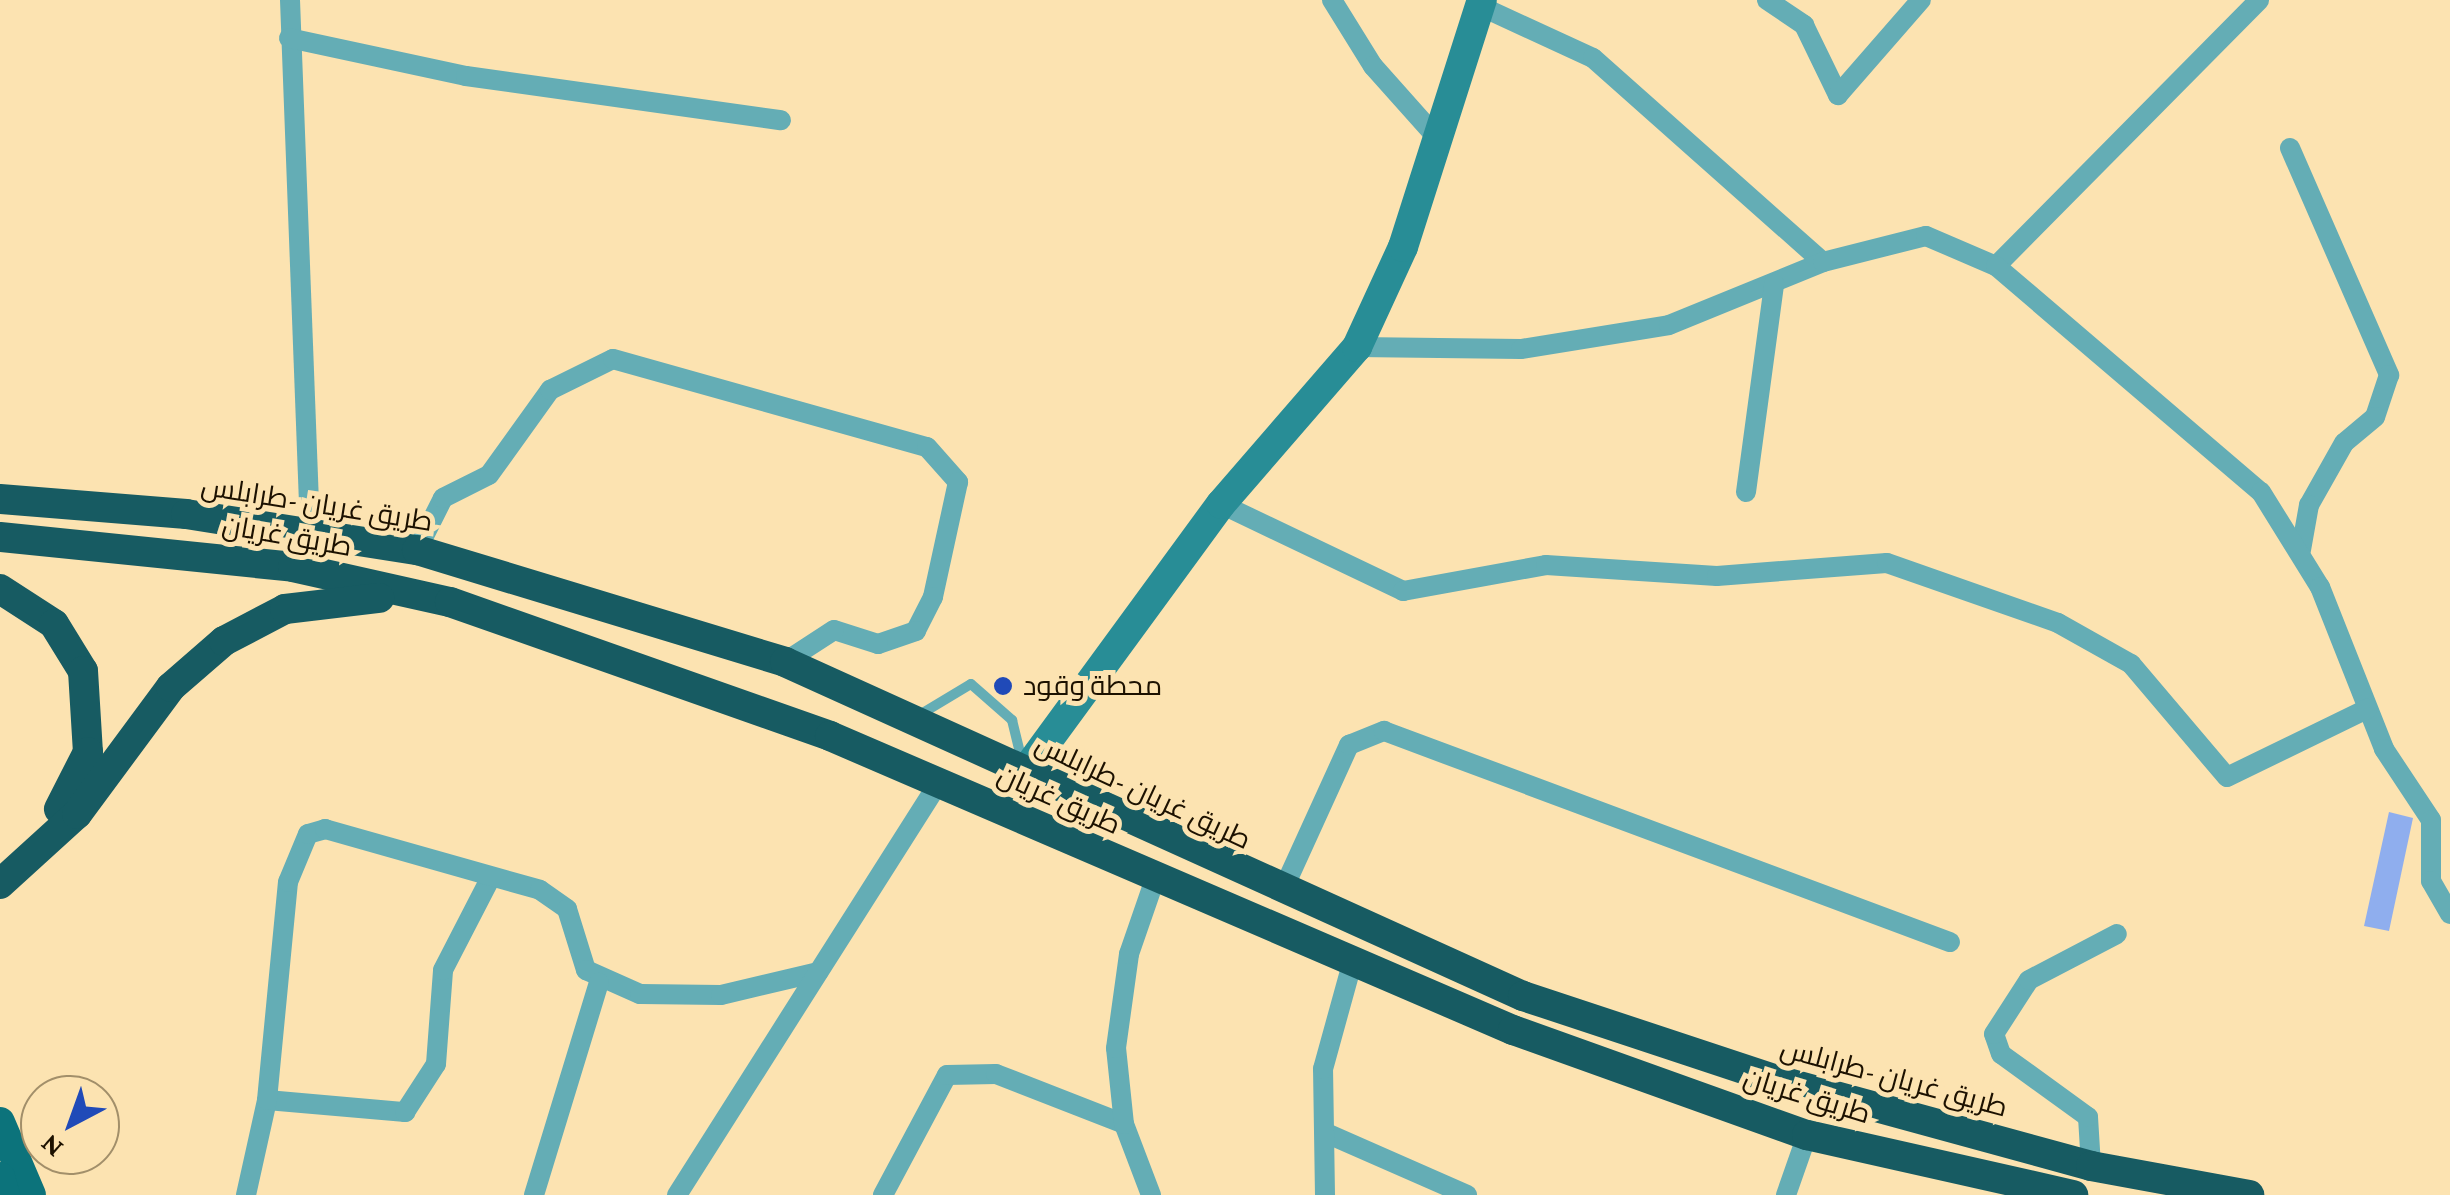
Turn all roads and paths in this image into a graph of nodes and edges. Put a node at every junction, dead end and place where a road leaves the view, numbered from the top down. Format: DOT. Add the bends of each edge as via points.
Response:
graph roads {
  1 [pos="290,0"];
  2 [pos="1332,0"];
  3 [pos="1767,0"];
  4 [pos="1920,0"];
  5 [pos="2259,0"];
  6 [pos="1482,3"];
  7 [pos="290,38"];
  8 [pos="781,120"];
  9 [pos="1438,140"];
  10 [pos="2290,148"];
  11 [pos="1823,262"];
  12 [pos="1996,266"];
  13 [pos="1774,284"];
  14 [pos="1357,347"];
  15 [pos="1746,492"];
  16 [pos="0,500"];
  17 [pos="1221,504"];
  18 [pos="310,530"];
  19 [pos="0,537"];
  20 [pos="416,550"];
  21 [pos="2301,550"];
  22 [pos="0,589"];
  23 [pos="450,602"];
  24 [pos="785,662"];
  25 [pos="2367,710"];
  26 [pos="908,724"];
  27 [pos="1024,772"];
  28 [pos="940,782"];
  29 [pos="0,864"];
  30 [pos="491,877"];
  31 [pos="1155,879"];
  32 [pos="0,884"];
  33 [pos="1282,892"];
  34 [pos="2450,914"];
  35 [pos="2117,934"];
  36 [pos="1950,942"];
  37 [pos="1351,967"];
  38 [pos="818,972"];
  39 [pos="599,983"];
  40 [pos="268,1100"];
  41 [pos="0,1122"];
  42 [pos="1124,1124"];
  43 [pos="1326,1133"];
  44 [pos="1807,1134"];
  45 [pos="2091,1166"];
  46 [pos="0,1177"];
  47 [pos="5,1195"];
  48 [pos="31,1195"];
  49 [pos="246,1195"];
  50 [pos="534,1195"];
  51 [pos="677,1195"];
  52 [pos="883,1195"];
  53 [pos="1151,1195"];
  54 [pos="1326,1195"];
  55 [pos="1467,1195"];
  56 [pos="1786,1195"];
  57 [pos="2073,1195"];
  58 [pos="2250,1195"];
  1 -- 7 [label="street"];
  2 -- 9 [label="street" via="1373,66"];
  3 -- 4 [label="street" via="1804,26 1838,94"];
  5 -- 12 [label="street"];
  6 -- 9 [label="street"];
  6 -- 11 [label="street" via="1593,58"];
  7 -- 8 [label="street" via="466,76"];
  7 -- 18 [label="street"];
  9 -- 14 [label="street"];
  10 -- 21 [label="street" via="2389,375 2376,417 2344,442 2309,505"];
  11 -- 12 [label="street" via="1926,236"];
  11 -- 13 [label="street"];
  12 -- 21 [label="street" via="2261,492"];
  13 -- 14 [label="street" via="1669,326 1521,349"];
  13 -- 15 [label="street"];
  14 -- 17 [label="street"];
  16 -- 18 [label="highway, طريق غريان -طرابلس"];
  17 -- 25 [label="street" via="1403,591 1546,564 1716,576 1887,563 2058,623 2131,664 2226,777"];
  17 -- 27 [label="street"];
  18 -- 20 [label="highway, طريق غريان -طرابلس"];
  19 -- 23 [label="highway, طريق غريان" via="293,567"];
  20 -- 24 [label="highway, طريق غريان -طرابلس"];
  20 -- 24 [label="street" via="443,498 489,475 550,390 613,359 899,437 954,468 933,597 916,631 878,644 834,630"];
  21 -- 25 [label="street"];
  22 -- 29 [label="highway" via="33,606 71,646 92,725 65,801"];
  23 -- 28 [label="highway, طريق غريان" via="632,660"];
  23 -- 32 [label="highway" via="319,600 253,622 171,687 77,814"];
  24 -- 26 [label="highway, طريق غريان -طرابلس"];
  25 -- 34 [label="street" via="2431,820 2431,881"];
  26 -- 27 [label="highway, طريق غريان -طرابلس"];
  26 -- 27 [label="lane" via="971,684 1012,720"];
  27 -- 33 [label="highway, طريق غريان -طرابلس"];
  28 -- 31 [label="highway, طريق غريان"];
  28 -- 38 [label="street"];
  30 -- 39 [label="street" via="567,909 586,970"];
  30 -- 40 [label="street" via="442,970 436,1064 405,1112"];
  30 -- 40 [label="street" via="325,829 308,834 288,882"];
  31 -- 37 [label="highway, طريق غريان"];
  31 -- 42 [label="street" via="1119,1006"];
  33 -- 36 [label="street" via="1349,745 1384,731"];
  33 -- 45 [label="highway, طريق غريان -طرابلس" via="1523,996 1777,1080"];
  35 -- 45 [label="street" via="2029,980 1994,1034 2002,1054 2088,1117"];
  37 -- 43 [label="street" via="1323,1069"];
  37 -- 44 [label="highway, طريق غريان"];
  38 -- 39 [label="street" via="720,995 640,994"];
  38 -- 51 [label="street"];
  39 -- 50 [label="street"];
  40 -- 49 [label="street"];
  41 -- 48 [label="main road"];
  42 -- 52 [label="street" via="996,1074 948,1075"];
  42 -- 53 [label="street"];
  43 -- 54 [label="street"];
  43 -- 55 [label="street"];
  44 -- 56 [label="street"];
  44 -- 57 [label="highway, طريق غريان"];
  45 -- 58 [label="highway, طريق غريان -طرابلس"];
  46 -- 47 [label="main road"];
}
